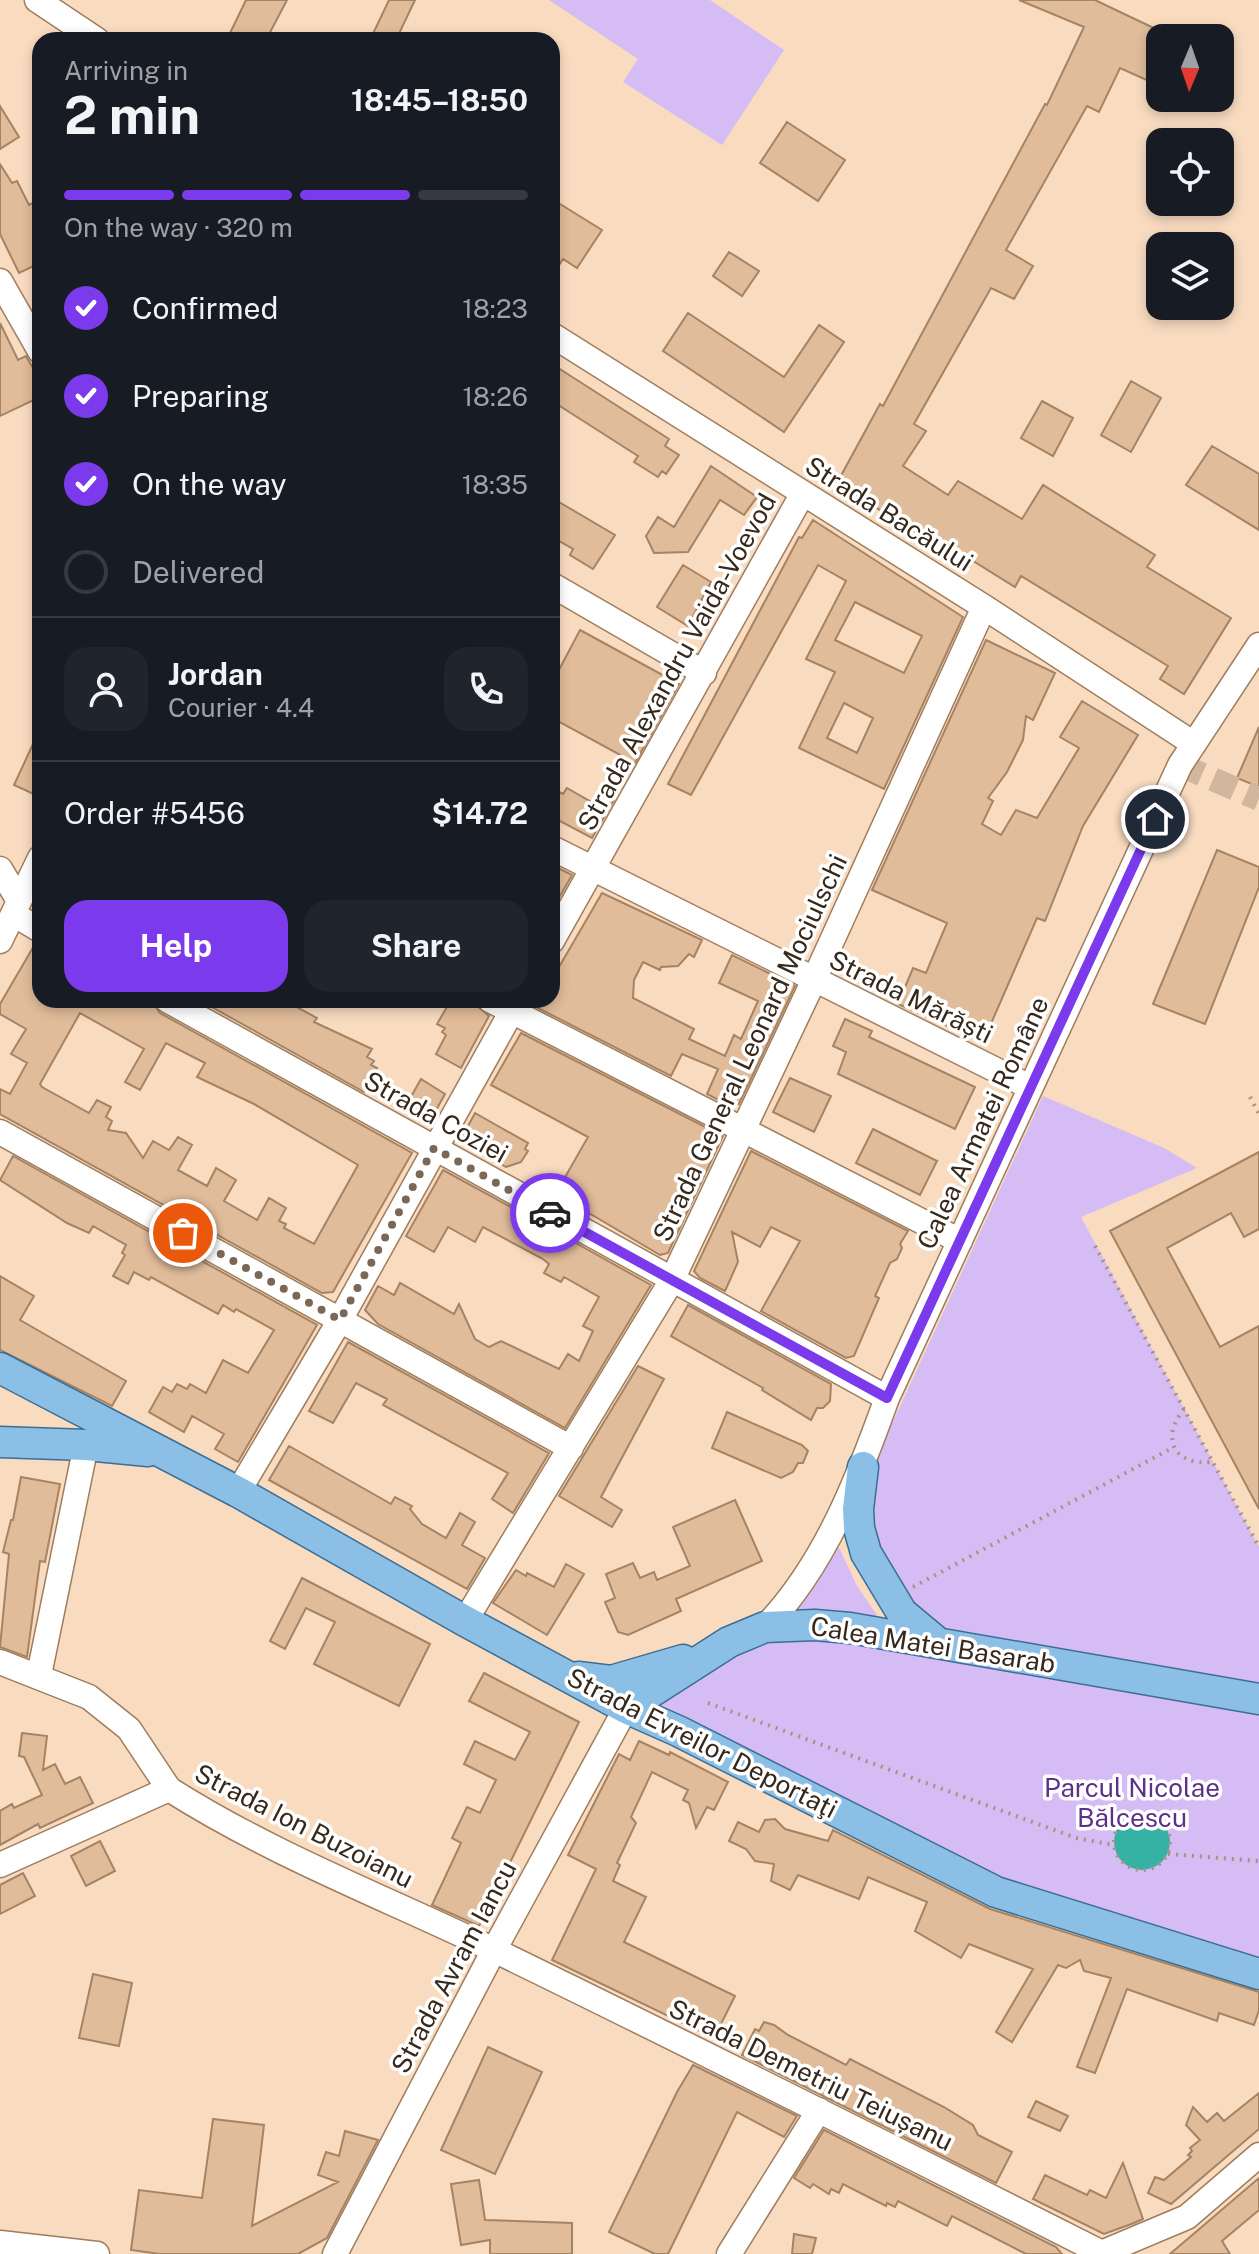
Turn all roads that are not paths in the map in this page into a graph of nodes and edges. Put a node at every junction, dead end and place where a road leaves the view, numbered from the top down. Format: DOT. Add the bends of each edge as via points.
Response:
graph roads {
  1 [pos="37,0"];
  2 [pos="85,32"];
  3 [pos="0,281"];
  4 [pos="32,337"];
  5 [pos="560,340"];
  6 [pos="803,493"];
  7 [pos="560,590"];
  8 [pos="984,607"];
  9 [pos="1259,645"];
  10 [pos="704,673"];
  11 [pos="1194,744"];
  12 [pos="560,852"];
  13 [pos="0,869"];
  14 [pos="594,871"];
  15 [pos="32,874"];
  16 [pos="16,907"];
  17 [pos="32,922"];
  18 [pos="560,928"];
  19 [pos="0,941"];
  20 [pos="814,980"];
  21 [pos="181,1008"];
  22 [pos="504,1008"];
  23 [pos="514,1008"];
  24 [pos="1030,1087"];
  25 [pos="742,1129"];
  26 [pos="0,1132"];
  27 [pos="434,1148"];
  28 [pos="960,1241"];
  29 [pos="672,1280"];
  30 [pos="340,1320"];
  31 [pos="0,1368"];
  32 [pos="887,1398"];
  33 [pos="0,1442"];
  34 [pos="86,1445"];
  35 [pos="571,1448"];
  36 [pos="169,1456"];
  37 [pos="863,1467"];
  38 [pos="238,1492"];
  39 [pos="465,1621"];
  40 [pos="765,1627"];
  41 [pos="729,1642"];
  42 [pos="939,1644"];
  43 [pos="0,1662"];
  44 [pos="39,1675"];
  45 [pos="568,1675"];
  46 [pos="1259,1699"];
  47 [pos="626,1708"];
  48 [pos="169,1789"];
  49 [pos="0,1865"];
  50 [pos="494,1950"];
  51 [pos="1259,1974"];
  52 [pos="819,2110"];
  53 [pos="1259,2155"];
  54 [pos="0,2243"];
  55 [pos="1100,2253"];
  56 [pos="97,2254"];
  57 [pos="335,2254"];
  58 [pos="729,2254"];
  1 -- 2 [label="street"];
  3 -- 4 [label="street"];
  5 -- 6 [label="street, Strada Bacăului"];
  6 -- 8 [label="street, Strada Bacăului"];
  6 -- 10 [label="street, Strada Alexandru Vaida-Voevod"];
  7 -- 10 [label="street"];
  8 -- 11 [label="street, Strada Bacăului"];
  8 -- 20 [label="street, Strada General Leonard Mociulschi"];
  9 -- 11 [label="street, Calea Armatei Române"];
  10 -- 14 [label="street, Strada Alexandru Vaida-Voevod"];
  11 -- 24 [label="street, Calea Armatei Române"];
  12 -- 14 [label="street, Strada Mărăști"];
  13 -- 16 [label="street"];
  14 -- 18 [label="street, Strada Alexandru Vaida-Voevod"];
  14 -- 20 [label="street, Strada Mărăști"];
  15 -- 16 [label="street"];
  16 -- 17 [label="street"];
  16 -- 19 [label="street"];
  20 -- 24 [label="street, Strada Mărăști"];
  20 -- 25 [label="street, Strada General Leonard Mociulschi"];
  21 -- 27 [label="street, Strada Coziei"];
  22 -- 27 [label="street"];
  23 -- 25 [label="street"];
  24 -- 28 [label="street, Calea Armatei Române"];
  25 -- 28 [label="street"];
  25 -- 29 [label="street, Strada General Leonard Mociulschi"];
  26 -- 30 [label="street"];
  27 -- 29 [label="street, Strada Coziei"];
  27 -- 30 [label="street"];
  28 -- 32 [label="street, Calea Armatei Române"];
  29 -- 32 [label="street, Strada Coziei"];
  29 -- 35 [label="street, Strada General Leonard Mociulschi"];
  30 -- 35 [label="street"];
  30 -- 38 [label="street"];
  31 -- 36 [label="main road, Strada Evreilor Deportaţi"];
  32 -- 37 [label="street, Calea Armatei Române"];
  33 -- 34 [label="main road, Strada Evreilor Deportaţi"];
  34 -- 36 [label="main road, Strada Evreilor Deportaţi"];
  34 -- 44 [label="street"];
  35 -- 39 [label="street, Strada General Leonard Mociulschi"];
  36 -- 38 [label="main road, Strada Evreilor Deportaţi"];
  37 -- 40 [label="street, Calea Armatei Române" via="817,1558 789,1603"];
  37 -- 42 [label="main road" via="858,1509 866,1553 902,1613"];
  38 -- 39 [label="main road, Strada Evreilor Deportaţi"];
  39 -- 45 [label="main road, Strada Evreilor Deportaţi"];
  40 -- 41 [label="main road, Calea Matei Basarab"];
  40 -- 42 [label="main road, Calea Matei Basarab" via="815,1625"];
  41 -- 45 [label="main road" via="611,1681"];
  41 -- 47 [label="main road, Calea Matei Basarab"];
  42 -- 46 [label="main road, Calea Matei Basarab"];
  43 -- 44 [label="street"];
  44 -- 48 [label="street" via="89,1697 129,1729"];
  45 -- 47 [label="main road, Strada Evreilor Deportaţi"];
  47 -- 50 [label="street, Strada Avram Iancu"];
  47 -- 51 [label="main road, Strada Evreilor Deportaţi" via="996,1892"];
  48 -- 49 [label="street, Strada Ion Buzoianu"];
  48 -- 50 [label="street, Strada Ion Buzoianu" via="217,1820"];
  50 -- 52 [label="street, Strada Demetriu Teiușanu"];
  50 -- 57 [label="street, Strada Avram Iancu"];
  52 -- 55 [label="street, Strada Demetriu Teiușanu"];
  52 -- 58 [label="street"];
  53 -- 55 [label="street" via="1187,2217"];
  54 -- 56 [label="street"];
}
